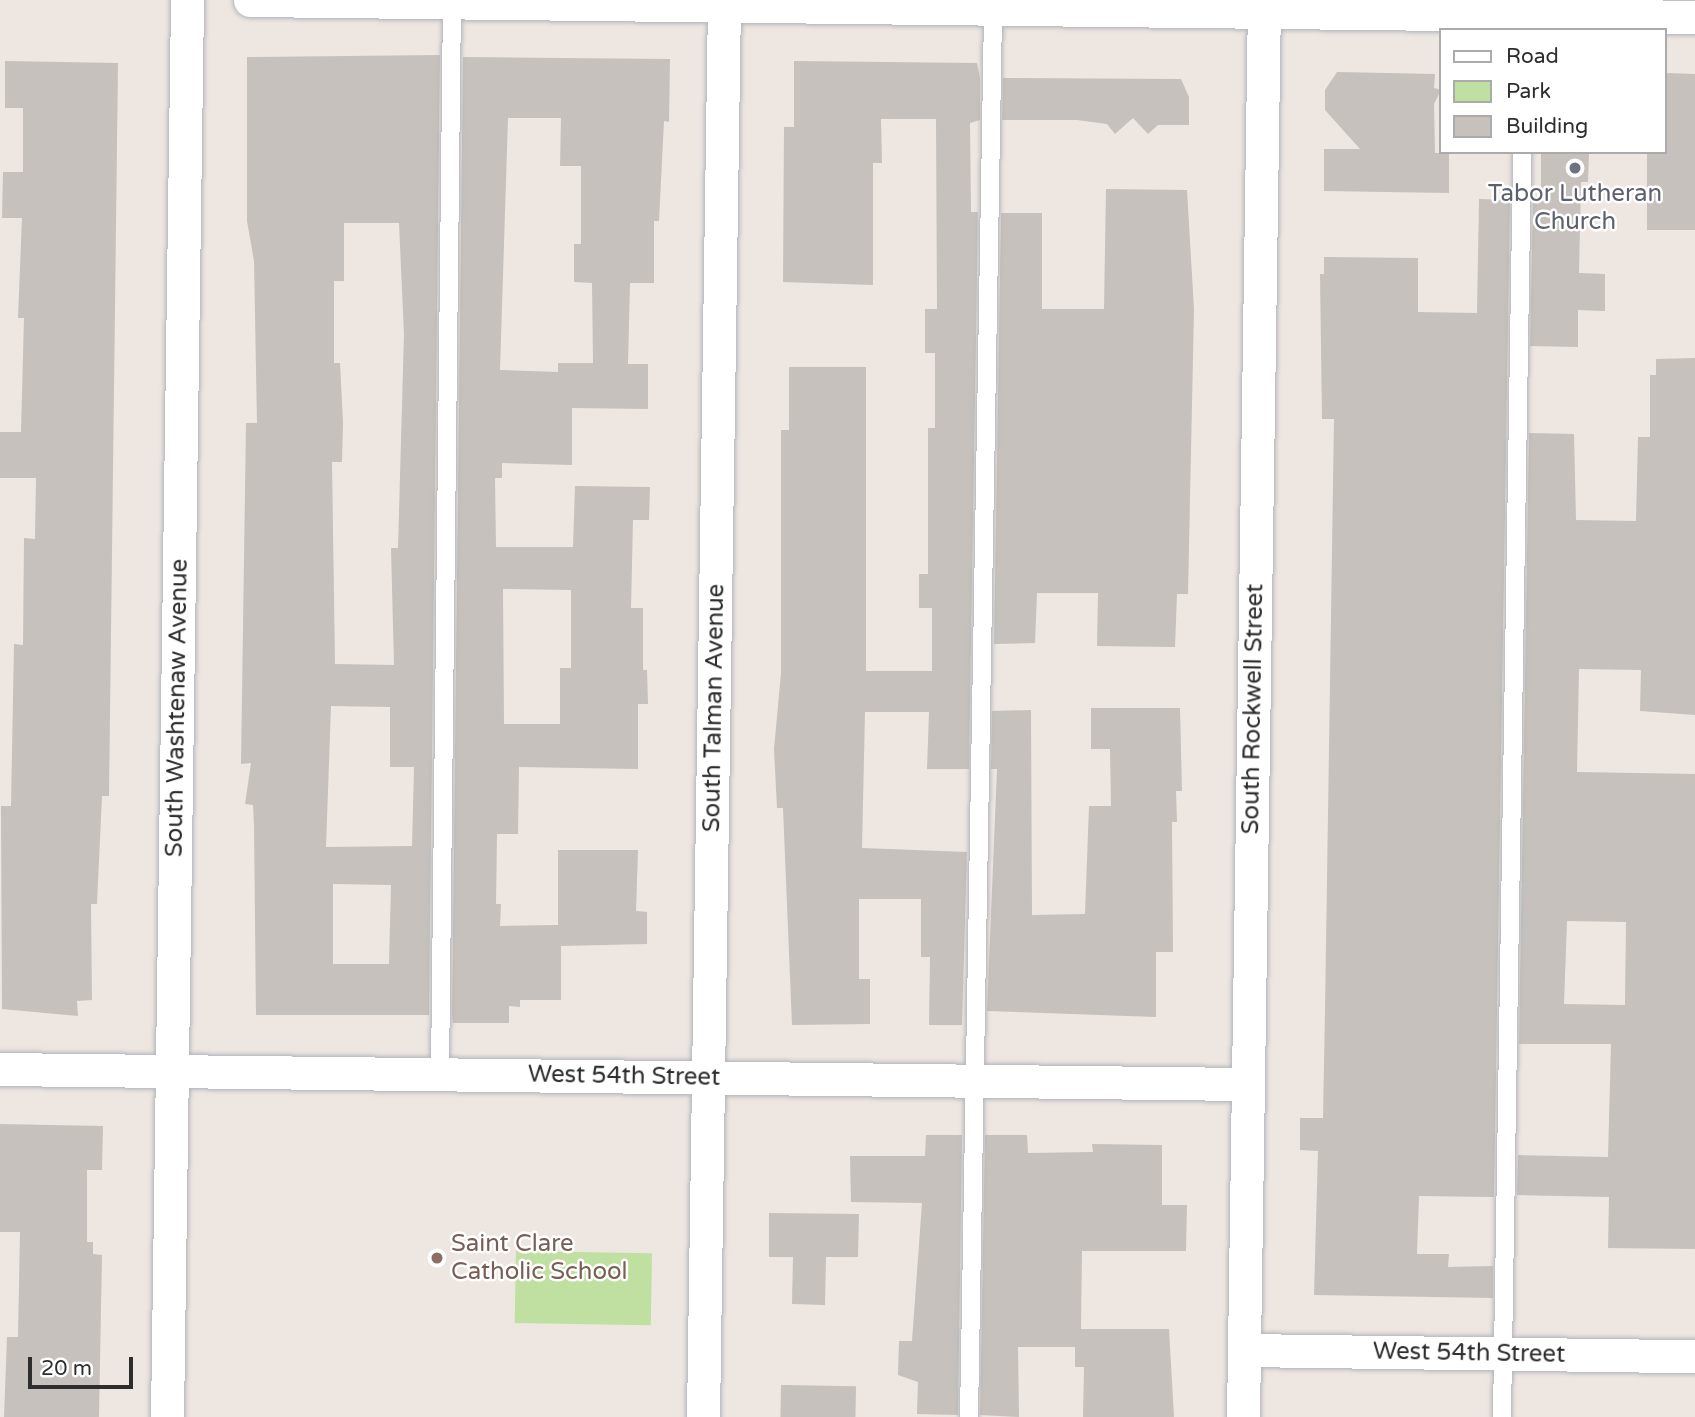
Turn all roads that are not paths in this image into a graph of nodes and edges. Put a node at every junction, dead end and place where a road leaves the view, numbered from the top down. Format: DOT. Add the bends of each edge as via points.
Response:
graph roads {
  1 [pos="187,0"];
  2 [pos="250,0"];
  3 [pos="452,1"];
  4 [pos="724,3"];
  5 [pos="1264,6"];
  6 [pos="993,9"];
  7 [pos="1524,15"];
  8 [pos="1695,18"];
  9 [pos="1522,154"];
  10 [pos="0,1069"];
  11 [pos="172,1070"];
  12 [pos="440,1074"];
  13 [pos="708,1077"];
  14 [pos="972,1081"];
  15 [pos="1248,1084"];
  16 [pos="1244,1350"];
  17 [pos="1503,1353"];
  18 [pos="1695,1356"];
  19 [pos="167,1417"];
  20 [pos="703,1417"];
  21 [pos="969,1417"];
  22 [pos="1243,1417"];
  23 [pos="1502,1417"];
  1 -- 11 [label="street, South Washtenaw Avenue"];
  2 -- 3 [label="street"];
  3 -- 4 [label="street"];
  3 -- 12 [label="lane"];
  4 -- 6 [label="street"];
  4 -- 13 [label="street, South Talman Avenue"];
  5 -- 6 [label="street"];
  5 -- 7 [label="street"];
  5 -- 15 [label="street, South Rockwell Street"];
  6 -- 14 [label="lane"];
  7 -- 8 [label="street"];
  9 -- 17 [label="lane"];
  10 -- 11 [label="street, West 54th Street"];
  11 -- 12 [label="street, West 54th Street"];
  11 -- 19 [label="street, South Washtenaw Avenue"];
  12 -- 13 [label="street, West 54th Street"];
  13 -- 14 [label="street, West 54th Street"];
  13 -- 20 [label="street, South Talman Avenue"];
  14 -- 15 [label="street, West 54th Street"];
  14 -- 21 [label="lane"];
  15 -- 16 [label="street, South Rockwell Street"];
  16 -- 17 [label="street, West 54th Street"];
  16 -- 22 [label="street, South Rockwell Street"];
  17 -- 18 [label="street, West 54th Street"];
  17 -- 23 [label="lane"];
}
